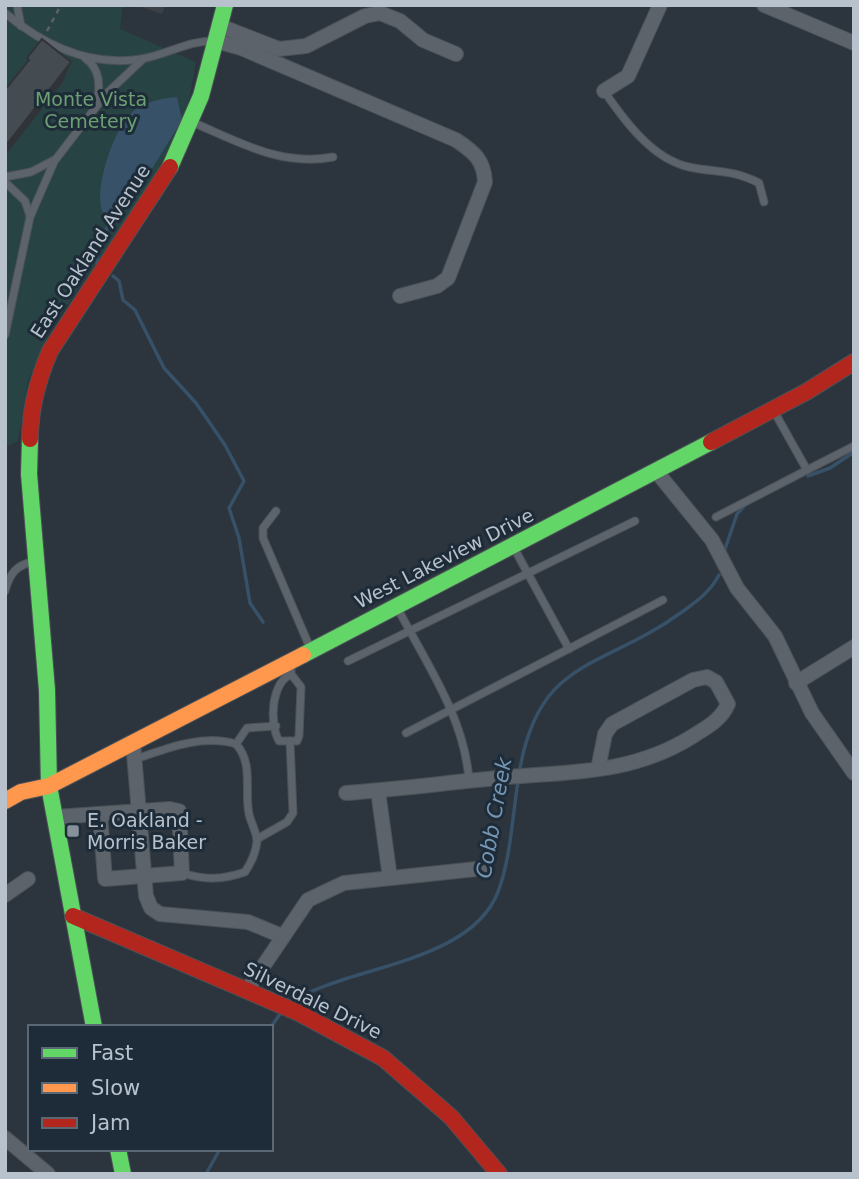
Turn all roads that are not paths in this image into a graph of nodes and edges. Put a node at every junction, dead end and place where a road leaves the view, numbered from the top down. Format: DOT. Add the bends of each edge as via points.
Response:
graph roads {
  1 [pos="17,5"];
  2 [pos="225,5"];
  3 [pos="660,5"];
  4 [pos="764,5"];
  5 [pos="5,13"];
  6 [pos="21,26"];
  7 [pos="218,34"];
  8 [pos="854,43"];
  9 [pos="456,54"];
  10 [pos="82,56"];
  11 [pos="142,59"];
  12 [pos="604,91"];
  13 [pos="97,105"];
  14 [pos="191,122"];
  15 [pos="333,157"];
  16 [pos="55,159"];
  17 [pos="5,180"];
  18 [pos="764,202"];
  19 [pos="30,217"];
  20 [pos="400,296"];
  21 [pos="5,335"];
  22 [pos="854,362"];
  23 [pos="773,409"];
  24 [pos="854,446"];
  25 [pos="807,470"];
  26 [pos="656,471"];
  27 [pos="276,511"];
  28 [pos="716,517"];
  29 [pos="635,521"];
  30 [pos="514,546"];
  31 [pos="36,561"];
  32 [pos="528,573"];
  33 [pos="5,591"];
  34 [pos="663,600"];
  35 [pos="397,606"];
  36 [pos="410,630"];
  37 [pos="854,647"];
  38 [pos="569,649"];
  39 [pos="311,651"];
  40 [pos="348,661"];
  41 [pos="291,668"];
  42 [pos="796,683"];
  43 [pos="452,709"];
  44 [pos="276,726"];
  45 [pos="406,733"];
  46 [pos="290,741"];
  47 [pos="133,742"];
  48 [pos="236,744"];
  49 [pos="136,760"];
  50 [pos="598,769"];
  51 [pos="854,773"];
  52 [pos="469,781"];
  53 [pos="49,786"];
  54 [pos="378,791"];
  55 [pos="346,793"];
  56 [pos="5,801"];
  57 [pos="140,811"];
  58 [pos="100,814"];
  59 [pos="55,817"];
  60 [pos="257,839"];
  61 [pos="486,868"];
  62 [pos="182,873"];
  63 [pos="145,878"];
  64 [pos="390,878"];
  65 [pos="28,879"];
  66 [pos="5,895"];
  67 [pos="73,916"];
  68 [pos="282,936"];
  69 [pos="247,990"];
  70 [pos="94,1025"];
  71 [pos="5,1138"];
  72 [pos="118,1151"];
  73 [pos="48,1174"];
  74 [pos="123,1174"];
  75 [pos="499,1174"];
  1 -- 6 [label="lane"];
  2 -- 7 [label="street, East Oakland Avenue"];
  3 -- 12 [label="street" via="628,76"];
  4 -- 8 [label="street"];
  5 -- 6 [label="lane"];
  6 -- 10 [label="lane"];
  7 -- 9 [label="street" via="279,49 306,46 380,13"];
  7 -- 11 [label="lane"];
  7 -- 14 [label="street, East Oakland Avenue"];
  7 -- 20 [label="street" via="456,140 485,166 485,182 448,278 437,286"];
  10 -- 11 [label="lane"];
  10 -- 13 [label="lane" via="98,76"];
  11 -- 13 [label="lane"];
  12 -- 18 [label="lane" via="647,144 687,167 736,172 759,183"];
  13 -- 16 [label="lane"];
  14 -- 15 [label="lane" via="273,157 313,161"];
  14 -- 31 [label="street, East Oakland Avenue" via="155,194 67,323 40,374 29,442"];
  16 -- 17 [label="lane"];
  16 -- 19 [label="lane"];
  17 -- 19 [label="lane" via="25,201"];
  19 -- 21 [label="lane"];
  22 -- 23 [label="street, West Lakeview Drive"];
  23 -- 25 [label="lane"];
  23 -- 26 [label="street, West Lakeview Drive"];
  24 -- 25 [label="lane"];
  25 -- 28 [label="lane"];
  26 -- 30 [label="street, West Lakeview Drive"];
  26 -- 42 [label="street" via="712,540 737,588 775,636"];
  27 -- 39 [label="lane" via="263,528 263,538"];
  29 -- 32 [label="lane"];
  30 -- 32 [label="lane"];
  30 -- 35 [label="street, West Lakeview Drive"];
  31 -- 33 [label="lane" via="21,564 11,574"];
  31 -- 53 [label="street, East Oakland Avenue" via="47,690"];
  32 -- 36 [label="lane"];
  32 -- 38 [label="lane"];
  34 -- 38 [label="lane"];
  35 -- 36 [label="lane"];
  35 -- 39 [label="street, West Lakeview Drive"];
  36 -- 40 [label="lane"];
  36 -- 43 [label="lane"];
  37 -- 42 [label="street"];
  38 -- 43 [label="lane"];
  39 -- 41 [label="street, West Lakeview Drive"];
  41 -- 44 [label="lane" via="277,686"];
  41 -- 46 [label="lane" via="301,687 299,736"];
  41 -- 47 [label="street, West Lakeview Drive"];
  42 -- 51 [label="street"];
  43 -- 45 [label="lane"];
  43 -- 52 [label="lane" via="468,757"];
  44 -- 46 [label="lane" via="279,741"];
  44 -- 48 [label="lane" via="247,728"];
  46 -- 60 [label="lane" via="293,813 288,822"];
  47 -- 49 [label="street"];
  47 -- 53 [label="street, West Lakeview Drive"];
  48 -- 49 [label="lane" via="170,746"];
  48 -- 60 [label="lane" via="247,764 248,810"];
  49 -- 57 [label="street"];
  50 -- 50 [label="street" via="666,753 714,723 728,704 716,682 707,677 693,680 612,724 605,734"];
  50 -- 52 [label="street"];
  52 -- 54 [label="street"];
  53 -- 56 [label="street, West Lakeview Drive"];
  53 -- 59 [label="street, East Oakland Avenue"];
  54 -- 55 [label="street"];
  54 -- 64 [label="street"];
  57 -- 58 [label="street"];
  57 -- 62 [label="street" via="179,811"];
  57 -- 63 [label="street"];
  58 -- 59 [label="street"];
  58 -- 63 [label="street" via="105,879"];
  59 -- 67 [label="street, East Oakland Avenue"];
  60 -- 62 [label="lane" via="246,872 209,880"];
  61 -- 64 [label="street"];
  62 -- 63 [label="street"];
  63 -- 68 [label="street" via="146,896 160,914 248,922"];
  64 -- 68 [label="street" via="344,883 308,900"];
  65 -- 66 [label="street"];
  67 -- 69 [label="street, Silverdale Drive"];
  67 -- 70 [label="street, East Oakland Avenue"];
  68 -- 69 [label="street"];
  69 -- 75 [label="street, Silverdale Drive" via="383,1058 451,1116"];
  71 -- 73 [label="street"];
  72 -- 74 [label="street"];
}
